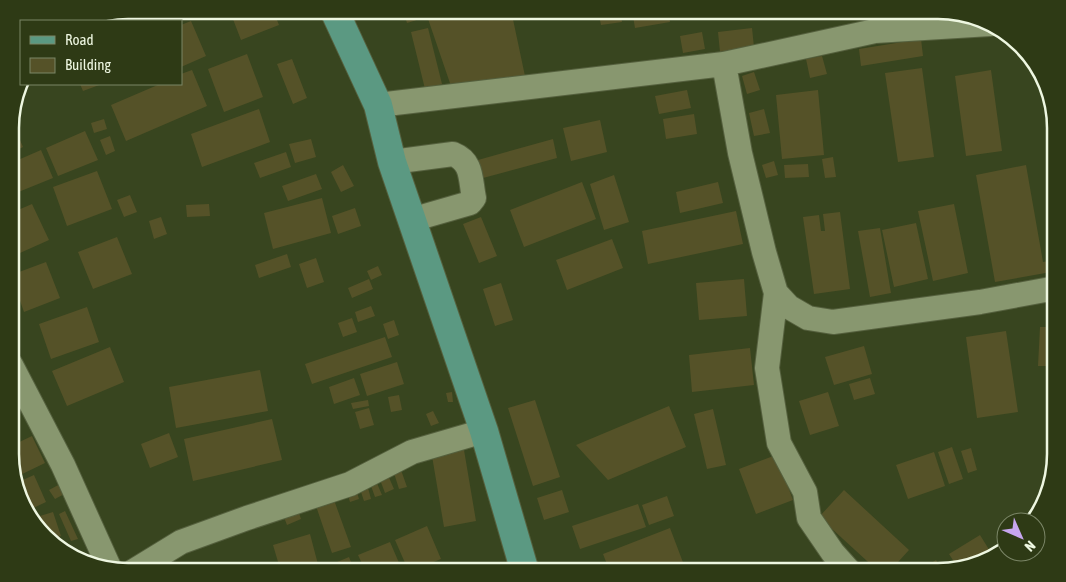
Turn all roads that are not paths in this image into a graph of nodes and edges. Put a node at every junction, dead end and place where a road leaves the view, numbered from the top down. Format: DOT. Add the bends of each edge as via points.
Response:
graph roads {
  1 [pos="338,19"];
  2 [pos="974,25"];
  3 [pos="724,64"];
  4 [pos="378,105"];
  5 [pos="392,162"];
  6 [pos="412,220"];
  7 [pos="1047,290"];
  8 [pos="776,293"];
  9 [pos="19,380"];
  10 [pos="484,431"];
  11 [pos="106,561"];
  12 [pos="147,563"];
  13 [pos="522,563"];
  14 [pos="842,563"];
  1 -- 4 [label="main road"];
  2 -- 3 [label="street" via="875,30"];
  3 -- 4 [label="street"];
  3 -- 8 [label="street" via="740,153"];
  4 -- 5 [label="main road"];
  5 -- 6 [label="main road"];
  5 -- 6 [label="street" via="453,154 468,164 474,198 470,203"];
  6 -- 10 [label="main road"];
  7 -- 8 [label="street" via="833,322 808,318 789,307"];
  8 -- 14 [label="street" via="766,368 779,444 806,492 809,518"];
  9 -- 11 [label="street" via="63,465"];
  10 -- 12 [label="street" via="412,452 350,484 181,542"];
  10 -- 13 [label="main road"];
}
